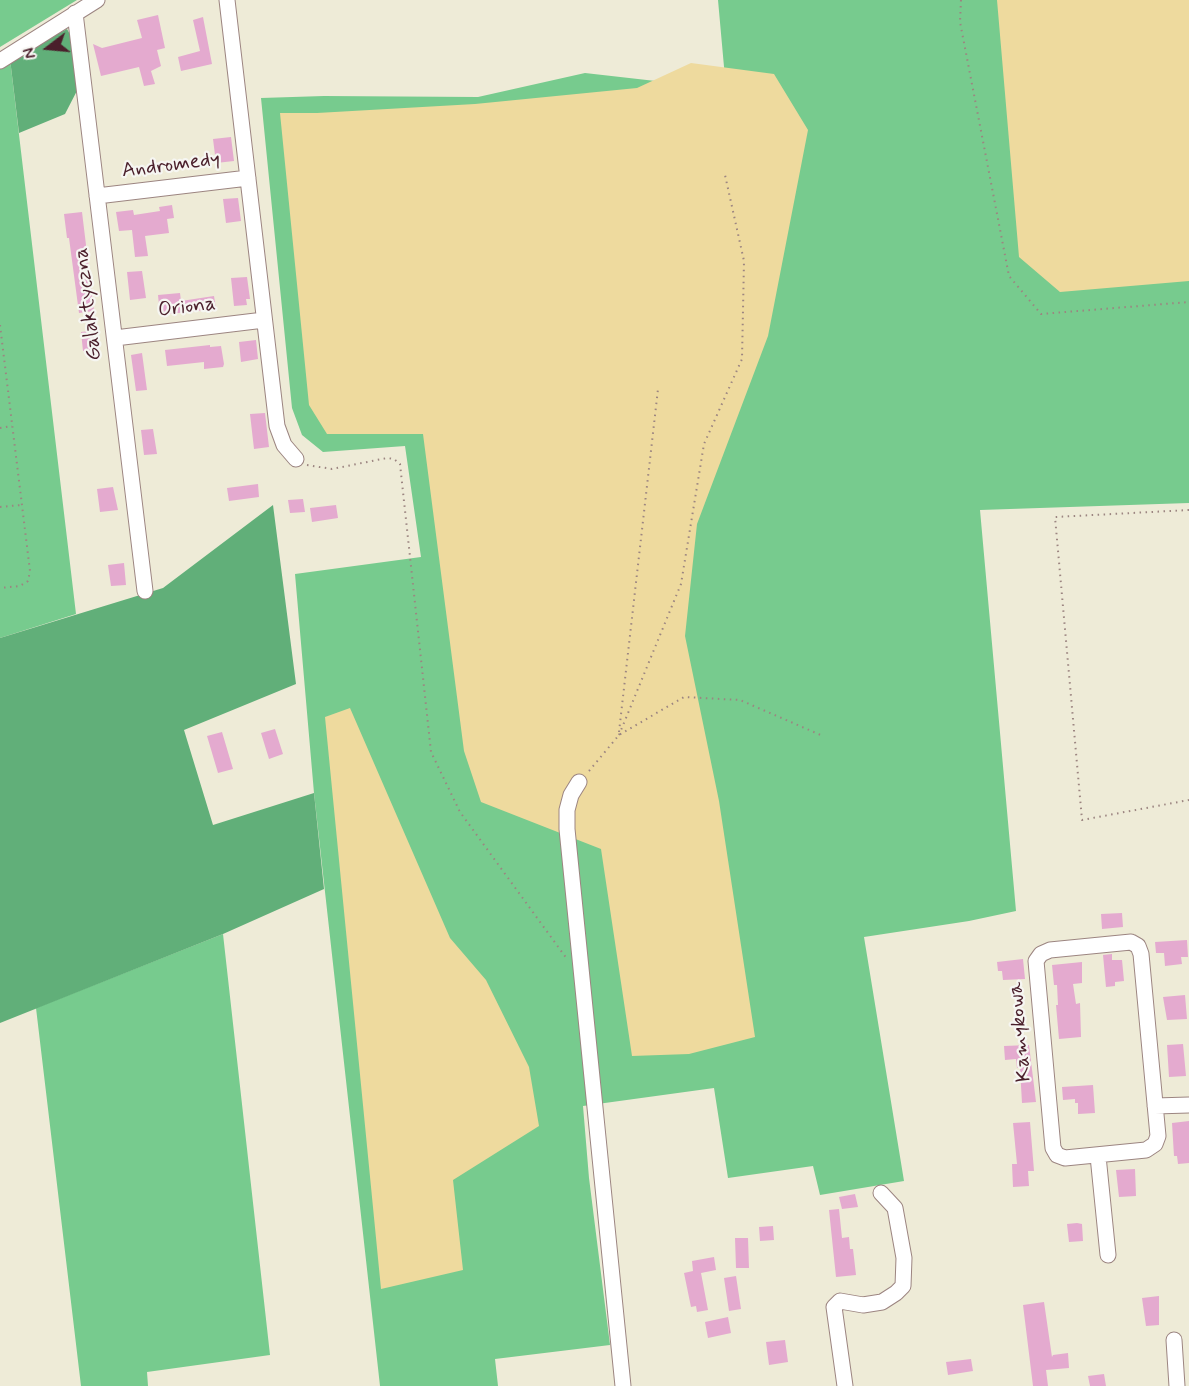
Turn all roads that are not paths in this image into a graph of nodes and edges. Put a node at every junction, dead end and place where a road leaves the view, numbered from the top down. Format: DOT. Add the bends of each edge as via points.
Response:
graph roads {
  1 [pos="95,0"];
  2 [pos="227,0"];
  3 [pos="75,13"];
  4 [pos="0,61"];
  5 [pos="249,178"];
  6 [pos="98,196"];
  7 [pos="264,320"];
  8 [pos="115,338"];
  9 [pos="300,462"];
  10 [pos="146,591"];
  11 [pos="579,782"];
  12 [pos="1189,1105"];
  13 [pos="1155,1106"];
  14 [pos="1098,1156"];
  15 [pos="881,1193"];
  16 [pos="1108,1255"];
  17 [pos="1174,1340"];
  18 [pos="623,1386"];
  19 [pos="845,1386"];
  20 [pos="1178,1386"];
  1 -- 3 [label="street"];
  2 -- 5 [label="street"];
  3 -- 4 [label="street"];
  3 -- 6 [label="street, Galaktyczna"];
  5 -- 6 [label="street, Andromedy"];
  5 -- 7 [label="street"];
  6 -- 8 [label="street, Galaktyczna"];
  7 -- 8 [label="street, Oriona"];
  7 -- 9 [label="street" via="277,426 284,445"];
  8 -- 10 [label="street, Galaktyczna"];
  11 -- 18 [label="street" via="567,810 567,829"];
  12 -- 13 [label="street"];
  13 -- 14 [label="street, Kamykowa" via="1155,1143 1146,1150"];
  13 -- 14 [label="street, Kamykowa" via="1138,946 1131,942 1041,954 1036,961 1053,1148 1065,1158"];
  14 -- 16 [label="street"];
  15 -- 19 [label="street" via="895,1208 904,1258 903,1286 882,1302 863,1305 840,1301 834,1307"];
  17 -- 20 [label="street"];
}
